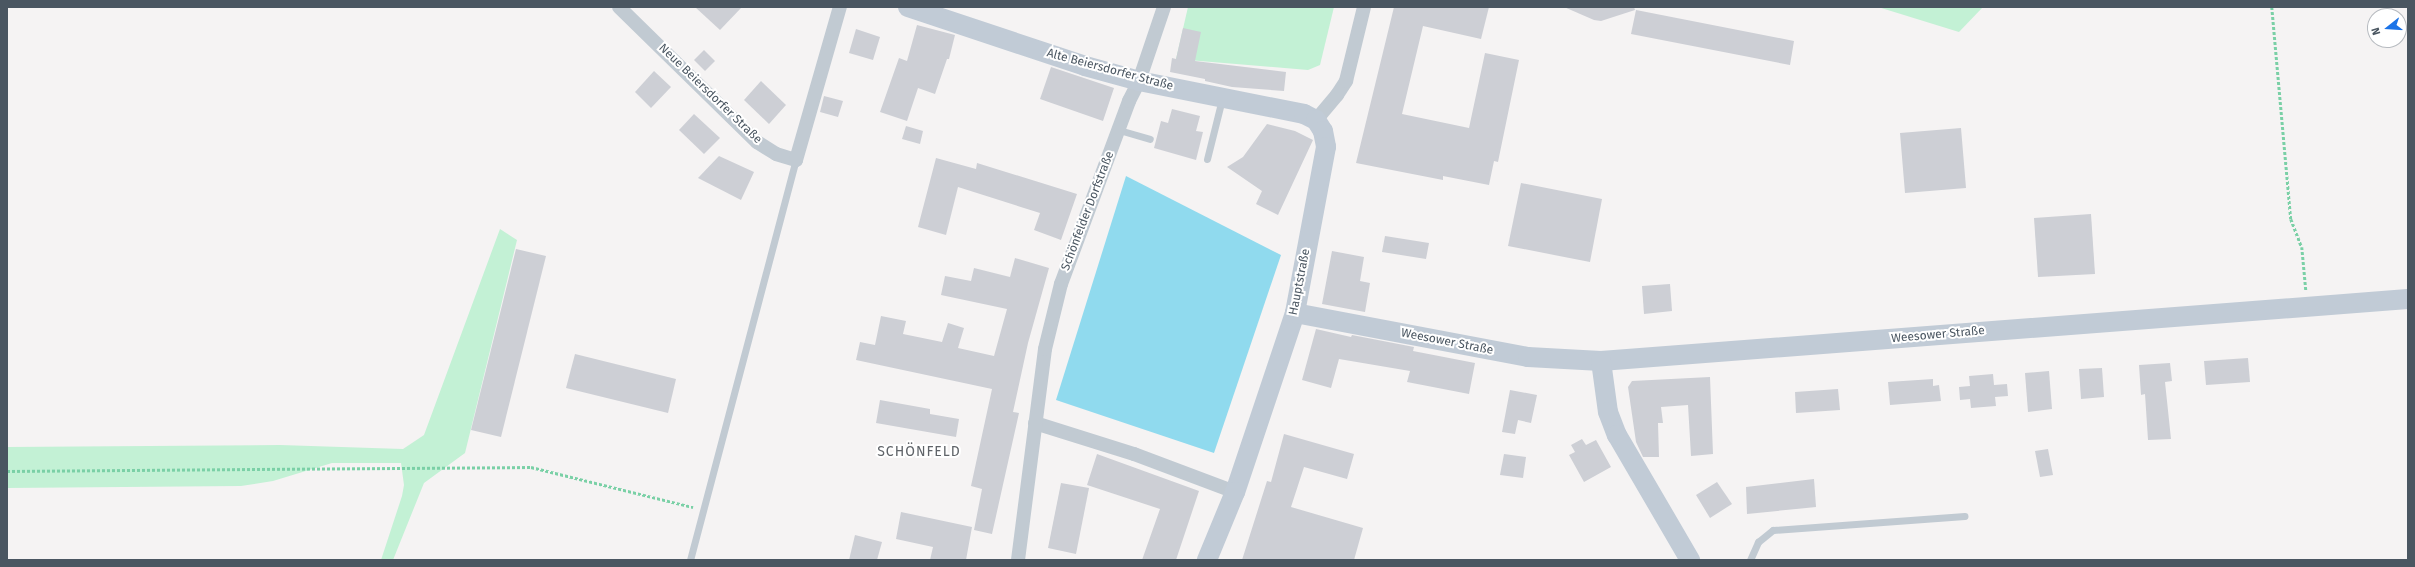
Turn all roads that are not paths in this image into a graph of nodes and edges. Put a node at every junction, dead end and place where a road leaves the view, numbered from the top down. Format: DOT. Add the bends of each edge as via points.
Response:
graph roads {
  1 [pos="619,7"];
  2 [pos="840,7"];
  3 [pos="908,7"];
  4 [pos="1164,7"];
  5 [pos="1364,7"];
  6 [pos="1139,81"];
  7 [pos="1223,98"];
  8 [pos="1316,120"];
  9 [pos="1118,130"];
  10 [pos="1150,139"];
  11 [pos="1207,159"];
  12 [pos="796,160"];
  13 [pos="2408,299"];
  14 [pos="1295,314"];
  15 [pos="1601,361"];
  16 [pos="1035,423"];
  17 [pos="1235,492"];
  18 [pos="1964,516"];
  19 [pos="690,560"];
  20 [pos="1018,560"];
  21 [pos="1207,560"];
  22 [pos="1690,560"];
  23 [pos="1750,560"];
  1 -- 12 [label="street, Neue Beiersdorfer Straße" via="757,142 776,154"];
  2 -- 12 [label="street"];
  3 -- 6 [label="main road, Alte Beiersdorfer Straße" via="1085,66"];
  4 -- 6 [label="street, Schönfelder Dorfstraße"];
  5 -- 8 [label="street" via="1346,81"];
  6 -- 7 [label="main road, Alte Beiersdorfer Straße"];
  6 -- 9 [label="street, Schönfelder Dorfstraße"];
  7 -- 8 [label="main road, Alte Beiersdorfer Straße" via="1304,114"];
  7 -- 11 [label="lane"];
  8 -- 14 [label="main road, Hauptstraße" via="1323,131 1326,147"];
  9 -- 10 [label="lane"];
  9 -- 16 [label="street, Schönfelder Dorfstraße" via="1060,284 1045,349"];
  12 -- 19 [label="lane"];
  13 -- 15 [label="main road, Weesower Straße"];
  14 -- 15 [label="main road, Weesower Straße" via="1528,357"];
  14 -- 17 [label="main road, Hauptstraße"];
  15 -- 22 [label="main road" via="1608,412 1617,435"];
  16 -- 17 [label="street" via="1134,454"];
  16 -- 20 [label="street, Schönfelder Dorfstraße"];
  17 -- 21 [label="main road, Hauptstraße"];
  18 -- 23 [label="lane" via="1772,530 1758,542"];
}
